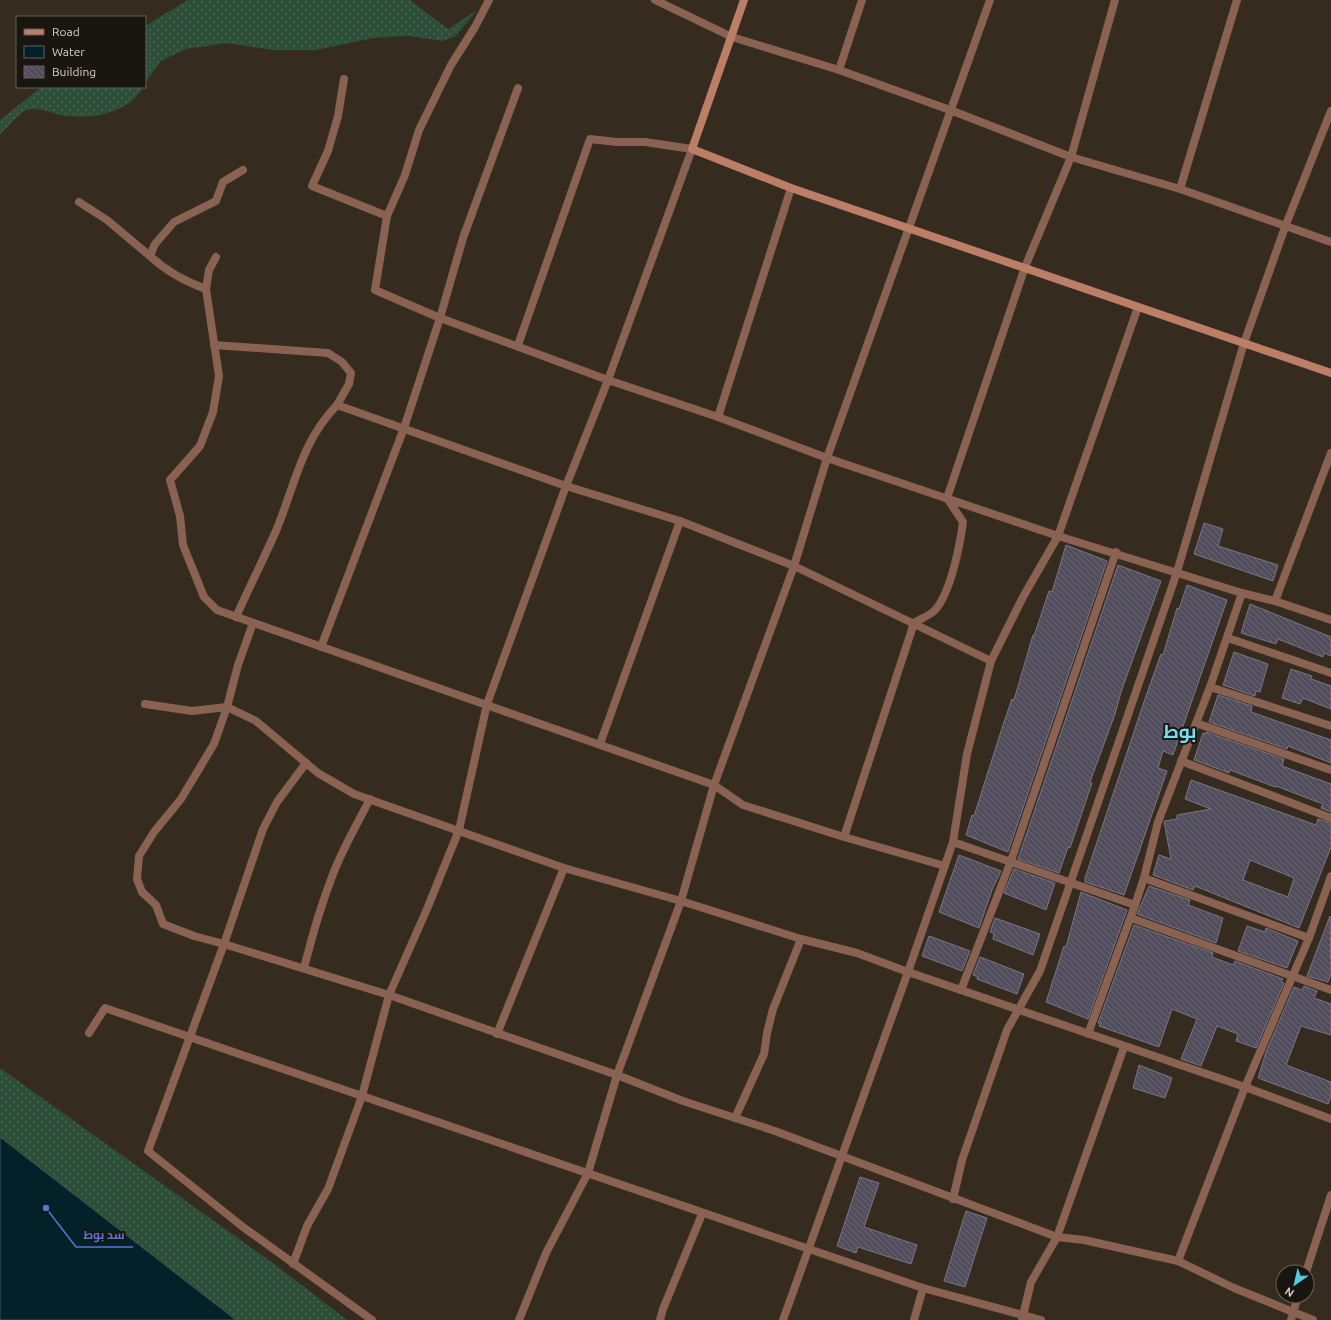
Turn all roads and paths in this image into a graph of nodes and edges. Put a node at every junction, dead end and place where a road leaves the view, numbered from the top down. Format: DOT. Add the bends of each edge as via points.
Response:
graph roads {
  1 [pos="489,0"];
  2 [pos="655,0"];
  3 [pos="744,0"];
  4 [pos="862,0"];
  5 [pos="990,0"];
  6 [pos="1115,0"];
  7 [pos="1238,0"];
  8 [pos="732,37"];
  9 [pos="839,70"];
  10 [pos="344,79"];
  11 [pos="518,88"];
  12 [pos="950,110"];
  13 [pos="1331,111"];
  14 [pos="692,149"];
  15 [pos="1071,158"];
  16 [pos="243,170"];
  17 [pos="791,188"];
  18 [pos="1180,189"];
  19 [pos="79,202"];
  20 [pos="387,216"];
  21 [pos="1285,227"];
  22 [pos="909,228"];
  23 [pos="1331,242"];
  24 [pos="150,256"];
  25 [pos="216,257"];
  26 [pos="1025,267"];
  27 [pos="206,289"];
  28 [pos="1138,307"];
  29 [pos="440,318"];
  30 [pos="1244,343"];
  31 [pos="214,345"];
  32 [pos="518,345"];
  33 [pos="1331,373"];
  34 [pos="608,380"];
  35 [pos="337,405"];
  36 [pos="718,417"];
  37 [pos="404,428"];
  38 [pos="1331,453"];
  39 [pos="827,458"];
  40 [pos="566,486"];
  41 [pos="947,498"];
  42 [pos="680,521"];
  43 [pos="1058,536"];
  44 [pos="1116,552"];
  45 [pos="794,566"];
  46 [pos="1177,572"];
  47 [pos="1242,593"];
  48 [pos="1275,601"];
  49 [pos="236,617"];
  50 [pos="1331,620"];
  51 [pos="252,623"];
  52 [pos="914,623"];
  53 [pos="1228,638"];
  54 [pos="321,647"];
  55 [pos="992,661"];
  56 [pos="1331,673"];
  57 [pos="1210,687"];
  58 [pos="145,704"];
  59 [pos="487,704"];
  60 [pos="227,707"];
  61 [pos="1196,723"];
  62 [pos="1331,726"];
  63 [pos="600,744"];
  64 [pos="1181,761"];
  65 [pos="306,763"];
  66 [pos="1331,770"];
  67 [pos="714,784"];
  68 [pos="370,799"];
  69 [pos="1331,818"];
  70 [pos="459,830"];
  71 [pos="844,837"];
  72 [pos="953,842"];
  73 [pos="1011,861"];
  74 [pos="945,866"];
  75 [pos="564,868"];
  76 [pos="1331,876"];
  77 [pos="1144,878"];
  78 [pos="1070,884"];
  79 [pos="681,901"];
  80 [pos="1135,905"];
  81 [pos="1131,918"];
  82 [pos="1308,938"];
  83 [pos="801,939"];
  84 [pos="224,944"];
  85 [pos="304,968"];
  86 [pos="908,972"];
  87 [pos="1293,976"];
  88 [pos="961,990"];
  89 [pos="1331,990"];
  90 [pos="389,995"];
  91 [pos="1017,1010"];
  92 [pos="89,1033"];
  93 [pos="497,1034"];
  94 [pos="1088,1034"];
  95 [pos="191,1037"];
  96 [pos="1124,1046"];
  97 [pos="617,1075"];
  98 [pos="1245,1087"];
  99 [pos="362,1096"];
  100 [pos="735,1118"];
  101 [pos="1331,1119"];
  102 [pos="841,1156"];
  103 [pos="588,1173"];
  104 [pos="1331,1195"];
  105 [pos="953,1199"];
  106 [pos="702,1214"];
  107 [pos="1057,1237"];
  108 [pos="809,1249"];
  109 [pos="1178,1261"];
  110 [pos="293,1264"];
  111 [pos="1309,1264"];
  112 [pos="923,1288"];
  113 [pos="1296,1304"];
  114 [pos="1292,1316"];
  115 [pos="1023,1317"];
  116 [pos="372,1320"];
  117 [pos="520,1320"];
  118 [pos="660,1320"];
  119 [pos="783,1320"];
  120 [pos="914,1320"];
  121 [pos="1041,1320"];
  122 [pos="1313,1320"];
  1 -- 20 [label="street" via="451,65 420,130 405,175"];
  2 -- 8 [label="street"];
  3 -- 8 [label="street"];
  4 -- 9 [label="street"];
  5 -- 12 [label="street"];
  6 -- 15 [label="street"];
  7 -- 18 [label="street"];
  8 -- 9 [label="street"];
  8 -- 14 [label="street"];
  9 -- 12 [label="street"];
  10 -- 20 [label="street" via="338,116 328,151 312,186"];
  11 -- 29 [label="street" via="463,238"];
  12 -- 15 [label="street"];
  12 -- 22 [label="street"];
  13 -- 21 [label="street"];
  14 -- 17 [label="street"];
  14 -- 32 [label="street" via="645,142 590,139"];
  14 -- 34 [label="street"];
  15 -- 18 [label="street"];
  15 -- 26 [label="street"];
  16 -- 24 [label="street" via="223,182 216,201 174,222 155,244"];
  17 -- 22 [label="street"];
  17 -- 36 [label="street"];
  18 -- 21 [label="street"];
  19 -- 24 [label="street" via="107,220"];
  20 -- 29 [label="street" via="375,290"];
  21 -- 23 [label="street"];
  21 -- 30 [label="street"];
  22 -- 26 [label="street"];
  22 -- 39 [label="street"];
  24 -- 27 [label="street" via="164,269 186,282"];
  25 -- 27 [label="street" via="209,270"];
  26 -- 28 [label="street"];
  26 -- 41 [label="street"];
  27 -- 31 [label="street"];
  28 -- 30 [label="street"];
  28 -- 43 [label="street"];
  29 -- 32 [label="street"];
  29 -- 37 [label="street"];
  30 -- 33 [label="street"];
  30 -- 46 [label="street"];
  31 -- 35 [label="street" via="328,353 342,362 351,374 349,384"];
  31 -- 49 [label="street" via="219,376 213,412 200,446 170,480 180,516 183,544 204,597 217,610"];
  32 -- 34 [label="street"];
  34 -- 36 [label="street"];
  34 -- 40 [label="street"];
  35 -- 37 [label="street"];
  35 -- 49 [label="street" via="322,420 301,458 276,530"];
  36 -- 39 [label="street"];
  37 -- 40 [label="street"];
  37 -- 54 [label="street"];
  38 -- 48 [label="street"];
  39 -- 41 [label="street"];
  39 -- 45 [label="street"];
  40 -- 42 [label="street"];
  40 -- 59 [label="street"];
  41 -- 43 [label="street"];
  41 -- 52 [label="street" via="963,522 960,542 946,591 933,612"];
  42 -- 45 [label="street"];
  42 -- 63 [label="street"];
  43 -- 44 [label="street"];
  43 -- 55 [label="street" via="1023,597"];
  44 -- 46 [label="street"];
  44 -- 73 [label="street"];
  45 -- 52 [label="street"];
  45 -- 67 [label="street"];
  46 -- 47 [label="street"];
  46 -- 78 [label="street"];
  47 -- 48 [label="street"];
  47 -- 53 [label="street"];
  48 -- 50 [label="street"];
  49 -- 51 [label="street"];
  51 -- 54 [label="street"];
  51 -- 60 [label="street"];
  52 -- 55 [label="street"];
  52 -- 71 [label="street"];
  53 -- 56 [label="street"];
  53 -- 57 [label="street"];
  54 -- 59 [label="street"];
  55 -- 72 [label="street" via="967,754"];
  57 -- 61 [label="street"];
  57 -- 62 [label="street"];
  58 -- 60 [label="street" via="192,711"];
  59 -- 63 [label="street"];
  59 -- 70 [label="street"];
  60 -- 65 [label="street" via="256,721"];
  60 -- 84 [label="street" via="214,744 181,799 154,832 139,856 137,879 142,892 156,905 163,924"];
  61 -- 64 [label="street"];
  61 -- 66 [label="street"];
  63 -- 67 [label="street"];
  64 -- 69 [label="street"];
  64 -- 77 [label="street" via="1158,822"];
  65 -- 68 [label="street" via="354,794"];
  65 -- 84 [label="street" via="277,802 263,829"];
  67 -- 71 [label="street" via="743,805"];
  67 -- 79 [label="street"];
  68 -- 70 [label="street"];
  68 -- 85 [label="street" via="333,873"];
  70 -- 75 [label="street"];
  70 -- 90 [label="street"];
  71 -- 74 [label="street"];
  72 -- 73 [label="street"];
  72 -- 74 [label="street"];
  73 -- 78 [label="street"];
  73 -- 88 [label="street"];
  74 -- 86 [label="street"];
  75 -- 79 [label="street"];
  75 -- 93 [label="street"];
  76 -- 82 [label="street"];
  77 -- 80 [label="street"];
  77 -- 82 [label="street"];
  78 -- 80 [label="street"];
  78 -- 91 [label="street" via="1040,971"];
  79 -- 83 [label="street"];
  79 -- 97 [label="street"];
  80 -- 81 [label="street"];
  81 -- 87 [label="street"];
  81 -- 94 [label="street"];
  82 -- 87 [label="street"];
  83 -- 86 [label="street" via="857,953"];
  83 -- 100 [label="street" via="773,1010 764,1054"];
  84 -- 85 [label="street"];
  84 -- 95 [label="street"];
  85 -- 90 [label="street"];
  86 -- 88 [label="street"];
  86 -- 102 [label="street"];
  87 -- 89 [label="street"];
  87 -- 98 [label="street"];
  88 -- 91 [label="street"];
  90 -- 93 [label="street"];
  90 -- 99 [label="street"];
  91 -- 94 [label="street"];
  91 -- 105 [label="street" via="1007,1030 962,1160"];
  92 -- 95 [label="street" via="106,1008"];
  93 -- 97 [label="street"];
  94 -- 96 [label="street"];
  95 -- 99 [label="street"];
  95 -- 110 [label="street" via="148,1152"];
  96 -- 98 [label="street"];
  96 -- 107 [label="street"];
  97 -- 100 [label="street"];
  97 -- 103 [label="street"];
  98 -- 101 [label="street"];
  98 -- 109 [label="street"];
  99 -- 103 [label="street"];
  99 -- 110 [label="street" via="328,1189 307,1226"];
  100 -- 102 [label="street"];
  102 -- 105 [label="street"];
  102 -- 108 [label="street"];
  103 -- 106 [label="street"];
  103 -- 117 [label="street" via="546,1253"];
  104 -- 111 [label="street"];
  105 -- 107 [label="street"];
  106 -- 108 [label="street"];
  106 -- 118 [label="street"];
  107 -- 109 [label="street" via="1084,1240"];
  107 -- 115 [label="street" via="1031,1282"];
  108 -- 112 [label="street"];
  108 -- 119 [label="street"];
  109 -- 114 [label="street"];
  110 -- 116 [label="street"];
  112 -- 115 [label="street"];
  112 -- 120 [label="street"];
  113 -- 114 [label="street"];
  114 -- 122 [label="street"];
  115 -- 121 [label="street"];
}
